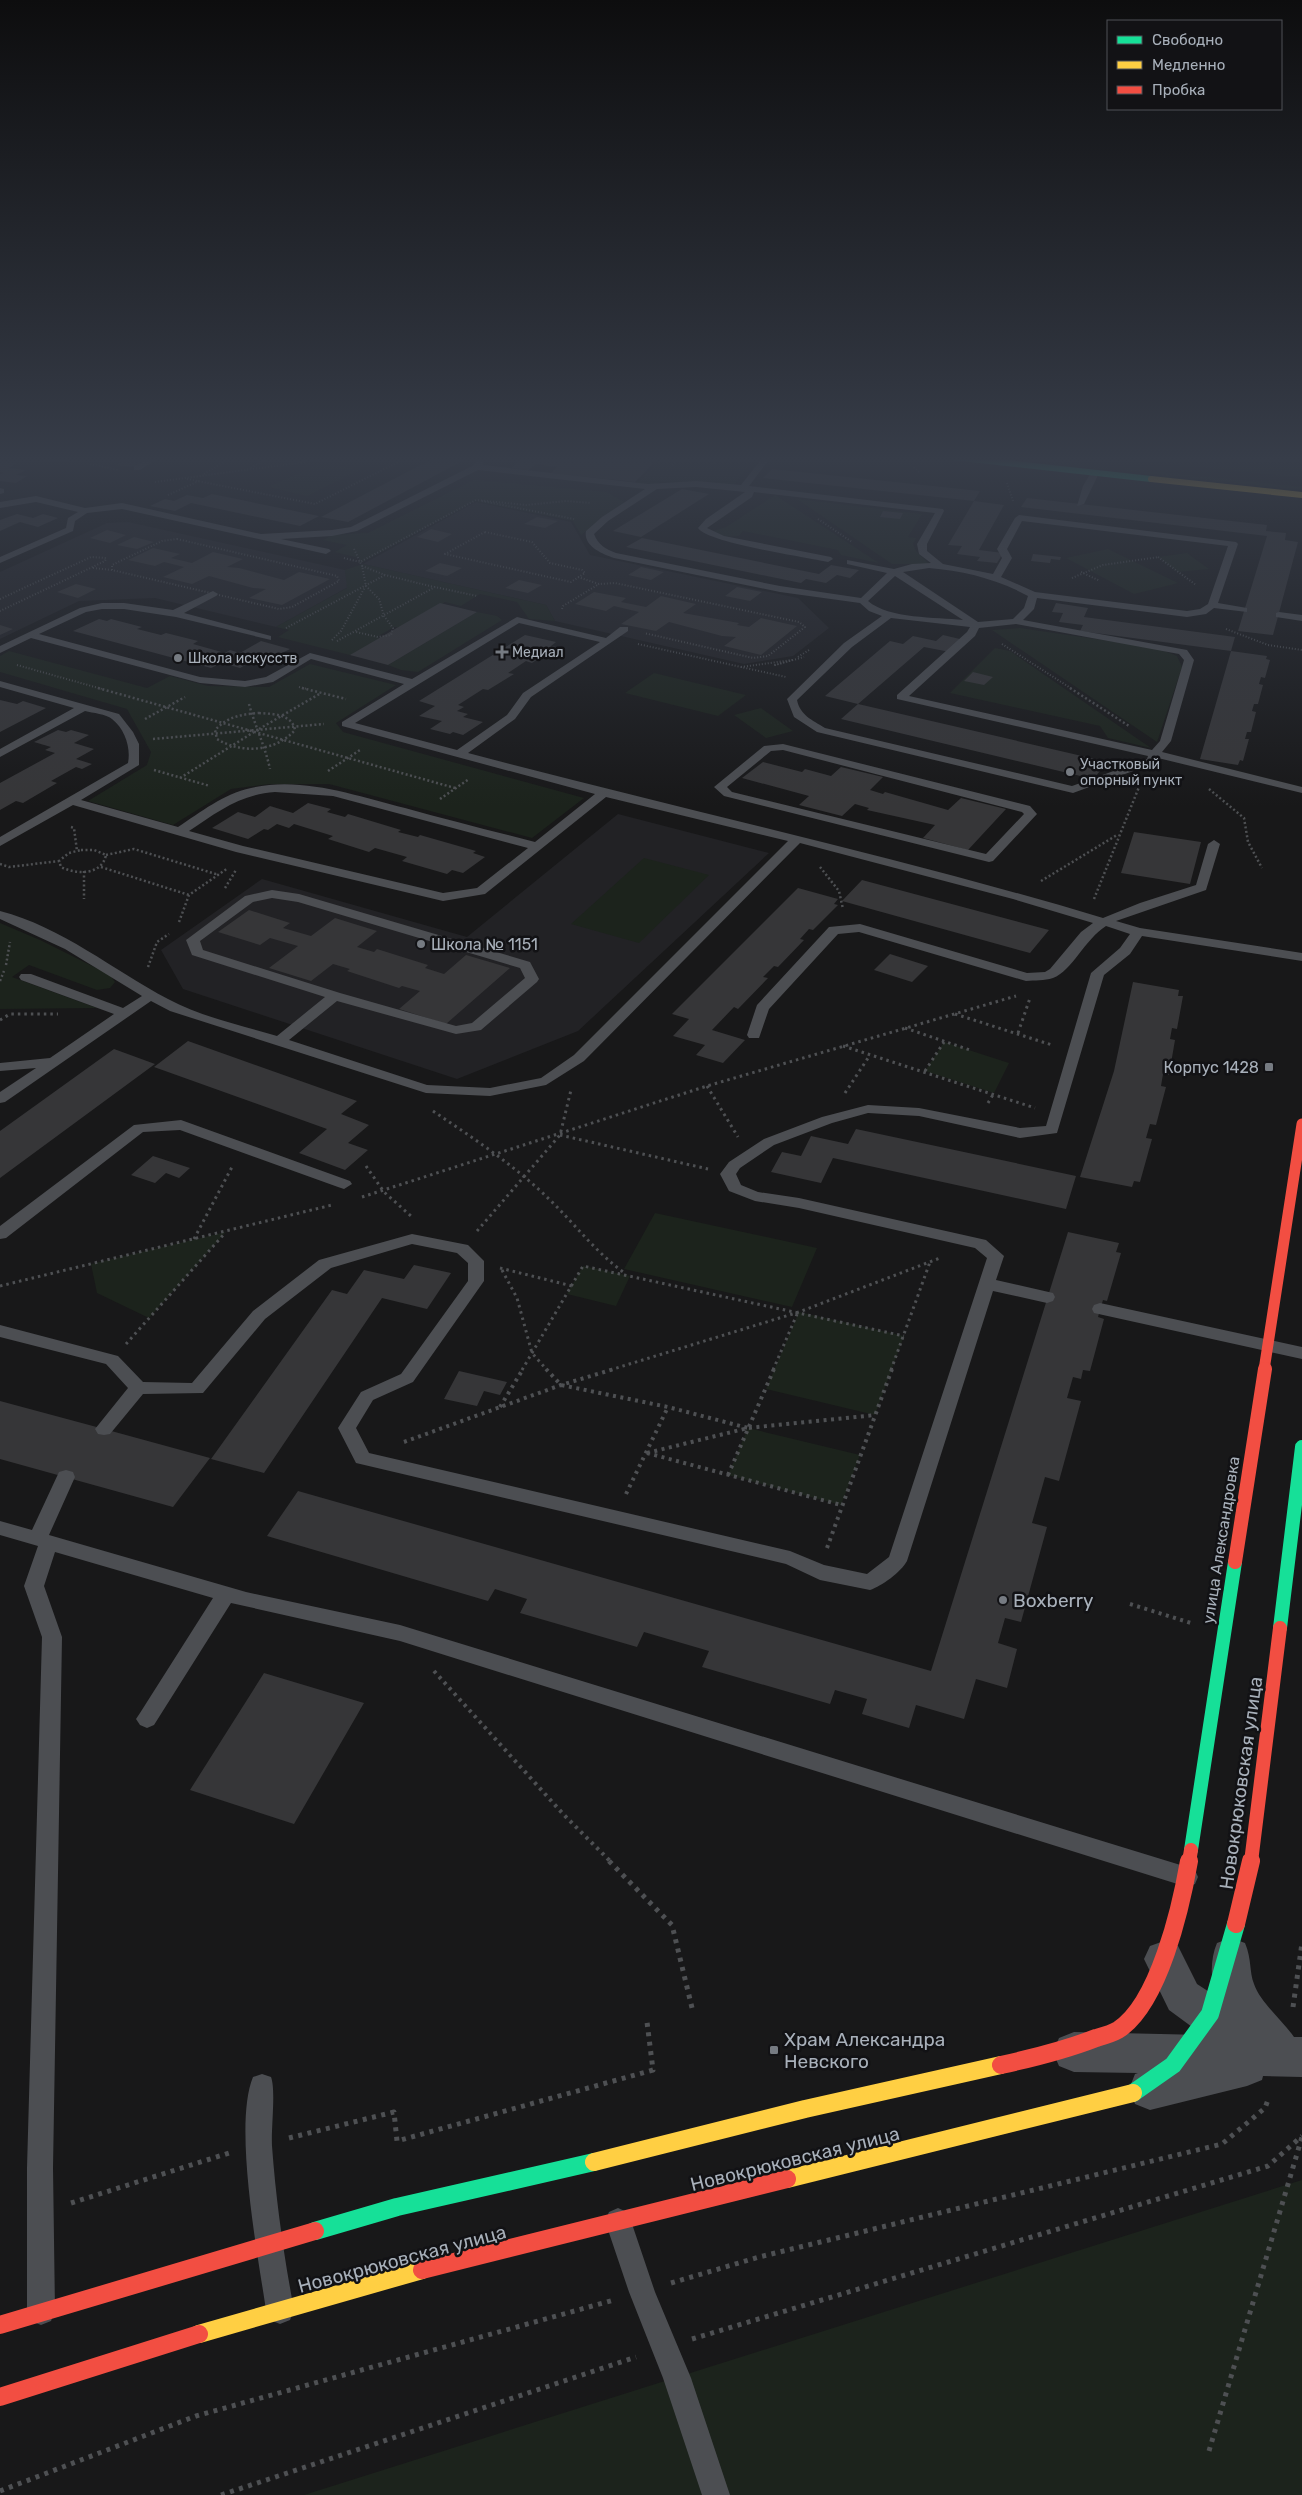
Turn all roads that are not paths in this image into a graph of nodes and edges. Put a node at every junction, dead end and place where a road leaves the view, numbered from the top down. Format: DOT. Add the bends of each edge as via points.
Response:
graph roads {
  1 [pos="704,573"];
  2 [pos="894,573"];
  3 [pos="898,573"];
  4 [pos="971,573"];
  5 [pos="999,573"];
  6 [pos="1223,573"];
  7 [pos="996,578"];
  8 [pos="213,594"];
  9 [pos="1034,595"];
  10 [pos="863,601"];
  11 [pos="1213,602"];
  12 [pos="1244,610"];
  13 [pos="172,614"];
  14 [pos="889,615"];
  15 [pos="1279,615"];
  16 [pos="1302,618"];
  17 [pos="1016,621"];
  18 [pos="976,625"];
  19 [pos="624,629"];
  20 [pos="31,635"];
  21 [pos="267,638"];
  22 [pos="608,641"];
  23 [pos="0,650"];
  24 [pos="413,683"];
  25 [pos="0,684"];
  26 [pos="84,707"];
  27 [pos="0,754"];
  28 [pos="459,754"];
  29 [pos="1156,754"];
  30 [pos="1302,790"];
  31 [pos="604,793"];
  32 [pos="72,801"];
  33 [pos="867,829"];
  34 [pos="179,832"];
  35 [pos="797,839"];
  36 [pos="0,842"];
  37 [pos="1214,844"];
  38 [pos="535,846"];
  39 [pos="847,851"];
  40 [pos="5,917"];
  41 [pos="1104,921"];
  42 [pos="1138,932"];
  43 [pos="1302,957"];
  44 [pos="26,977"];
  45 [pos="150,996"];
  46 [pos="335,996"];
  47 [pos="126,1014"];
  48 [pos="754,1035"];
  49 [pos="278,1042"];
  50 [pos="52,1062"];
  51 [pos="0,1067"];
  52 [pos="0,1099"];
  53 [pos="1302,1124"];
  54 [pos="344,1184"];
  55 [pos="0,1234"];
  56 [pos="988,1284"];
  57 [pos="1048,1297"];
  58 [pos="1100,1309"];
  59 [pos="0,1331"];
  60 [pos="1268,1346"];
  61 [pos="1302,1353"];
  62 [pos="138,1388"];
  63 [pos="104,1429"];
  64 [pos="1302,1447"];
  65 [pos="66,1477"];
  66 [pos="0,1528"];
  67 [pos="43,1540"];
  68 [pos="227,1594"];
  69 [pos="147,1720"];
  70 [pos="1187,1877"];
  71 [pos="1230,1947"];
  72 [pos="1164,1959"];
  73 [pos="1210,2014"];
  74 [pos="1065,2051"];
  75 [pos="1181,2054"];
  76 [pos="1293,2057"];
  77 [pos="262,2086"];
  78 [pos="1137,2092"];
  79 [pos="618,2221"];
  80 [pos="269,2245"];
  81 [pos="280,2310"];
  82 [pos="41,2312"];
  83 [pos="0,2325"];
  84 [pos="0,2397"];
  85 [pos="716,2495"];
  1 -- 10 [label="lane"];
  2 -- 10 [label="lane" via="873,588"];
  3 -- 18 [label="lane"];
  4 -- 7 [label="lane"];
  5 -- 7 [label="lane"];
  6 -- 11 [label="lane"];
  7 -- 9 [label="lane" via="1016,584"];
  8 -- 13 [label="lane"];
  9 -- 11 [label="lane" via="1187,614 1204,612"];
  9 -- 17 [label="lane" via="1029,609"];
  10 -- 14 [label="lane" via="872,609"];
  11 -- 12 [label="lane"];
  13 -- 20 [label="lane" via="136,605 106,605 84,609"];
  13 -- 21 [label="lane"];
  14 -- 18 [label="lane"];
  14 -- 29 [label="lane" via="848,645 792,699 792,710 799,717 821,730 1073,790"];
  15 -- 16 [label="lane"];
  17 -- 18 [label="lane"];
  17 -- 29 [label="lane" via="1048,630 1183,652 1189,660 1164,741"];
  18 -- 29 [label="lane" via="971,634 901,697"];
  19 -- 22 [label="lane"];
  20 -- 23 [label="lane"];
  20 -- 24 [label="lane" via="200,680 245,684 269,680 310,656"];
  22 -- 24 [label="lane" via="517,620"];
  22 -- 28 [label="lane" via="528,695 511,717"];
  24 -- 28 [label="lane" via="346,724"];
  25 -- 26 [label="lane"];
  26 -- 27 [label="lane"];
  26 -- 32 [label="lane" via="115,716 127,728 136,758 133,764"];
  28 -- 31 [label="lane"];
  29 -- 30 [label="lane"];
  31 -- 35 [label="lane"];
  31 -- 38 [label="lane"];
  32 -- 34 [label="lane"];
  32 -- 36 [label="lane"];
  33 -- 33 [label="lane" via="728,794 720,787 768,748 783,747 1026,809 1031,814 989,858"];
  33 -- 39 [label="lane"];
  34 -- 38 [label="lane" via="240,795 274,789 300,790 333,793"];
  34 -- 38 [label="lane" via="443,897 481,891"];
  35 -- 39 [label="lane"];
  35 -- 49 [label="lane" via="579,1058 546,1081 490,1092 426,1089"];
  37 -- 41 [label="lane" via="1202,887"];
  39 -- 41 [label="lane"];
  40 -- 45 [label="lane" via="90,957"];
  41 -- 42 [label="lane"];
  41 -- 48 [label="lane" via="1089,931 1061,967 1050,975 1026,977 860,928 834,930 762,1008"];
  42 -- 43 [label="lane"];
  42 -- 56 [label="lane" via="1126,951 1098,973 1052,1130 1020,1133 919,1112 868,1109 827,1120 769,1142 748,1154 728,1174 735,1188 755,1196 980,1244 996,1256"];
  44 -- 47 [label="lane"];
  45 -- 47 [label="lane"];
  45 -- 49 [label="lane" via="175,1008"];
  46 -- 46 [label="lane" via="197,952 193,940 249,899 272,894 299,898 525,965 532,979 476,1027 456,1030"];
  46 -- 49 [label="lane"];
  47 -- 50 [label="lane"];
  50 -- 51 [label="lane"];
  50 -- 52 [label="lane"];
  53 -- 60 [label="main road, улица Александровка"];
  54 -- 55 [label="lane" via="181,1125 139,1128"];
  56 -- 57 [label="lane"];
  56 -- 62 [label="lane" via="897,1560 870,1582 820,1572 790,1558 363,1458 347,1428 367,1396 407,1378 476,1281 476,1262 462,1249 412,1239 325,1264 258,1316 197,1389"];
  58 -- 60 [label="lane"];
  59 -- 62 [label="lane" via="112,1360"];
  60 -- 61 [label="lane"];
  60 -- 70 [label="main road, улица Александровка"];
  62 -- 63 [label="lane"];
  64 -- 71 [label="main road, Новокрюковская улица" via="1251,1861"];
  65 -- 67 [label="lane"];
  66 -- 67 [label="lane"];
  67 -- 68 [label="lane"];
  67 -- 82 [label="lane" via="34,1586 52,1637 40,2168"];
  68 -- 69 [label="lane"];
  68 -- 70 [label="lane" via="400,1634"];
  70 -- 72 [label="main road, улица Александровка"];
  71 -- 73 [label="main road, Новокрюковская улица"];
  71 -- 76 [label="street" via="1234,1990 1254,2020"];
  72 -- 73 [label="street" via="1183,1997"];
  72 -- 74 [label="main road" via="1149,1993 1120,2029"];
  73 -- 75 [label="main road, Новокрюковская улица"];
  73 -- 76 [label="street" via="1234,2033"];
  74 -- 75 [label="street"];
  74 -- 80 [label="main road" via="397,2206"];
  75 -- 76 [label="street"];
  75 -- 78 [label="main road, Новокрюковская улица"];
  76 -- 78 [label="street"];
  77 -- 80 [label="lane" via="258,2106 259,2145"];
  78 -- 79 [label="main road, Новокрюковская улица"];
  79 -- 81 [label="main road, Новокрюковская улица" via="380,2280"];
  79 -- 85 [label="lane"];
  80 -- 81 [label="lane"];
  80 -- 82 [label="main road"];
  81 -- 84 [label="main road, Новокрюковская улица"];
  82 -- 83 [label="main road"];
}
